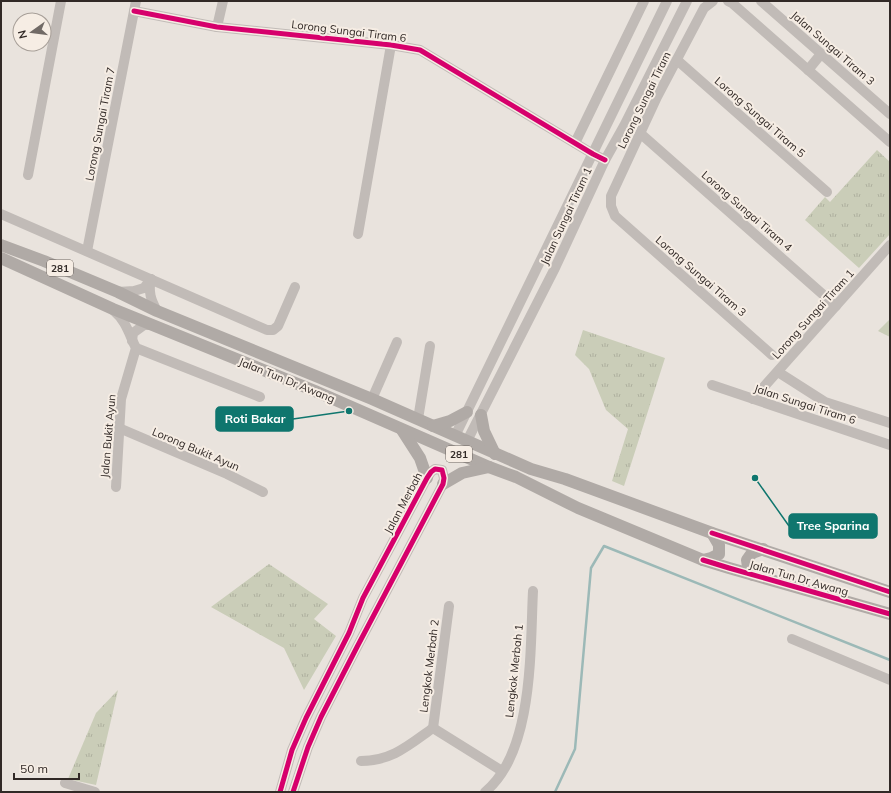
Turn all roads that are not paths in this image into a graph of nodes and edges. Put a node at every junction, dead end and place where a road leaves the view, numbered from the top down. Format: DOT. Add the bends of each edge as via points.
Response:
graph roads {
  1 [pos="61,1"];
  2 [pos="136,1"];
  3 [pos="222,1"];
  4 [pos="668,1"];
  5 [pos="687,1"];
  6 [pos="713,1"];
  7 [pos="728,1"];
  8 [pos="761,1"];
  9 [pos="642,2"];
  10 [pos="134,12"];
  11 [pos="217,27"];
  12 [pos="391,45"];
  13 [pos="821,54"];
  14 [pos="677,60"];
  15 [pos="808,70"];
  16 [pos="890,114"];
  17 [pos="641,134"];
  18 [pos="890,142"];
  19 [pos="575,143"];
  20 [pos="593,154"];
  21 [pos="605,160"];
  22 [pos="28,175"];
  23 [pos="828,192"];
  24 [pos="1,214"];
  25 [pos="615,216"];
  26 [pos="358,234"];
  27 [pos="1,245"];
  28 [pos="890,247"];
  29 [pos="87,251"];
  30 [pos="1,258"];
  31 [pos="151,279"];
  32 [pos="295,287"];
  33 [pos="118,292"];
  34 [pos="836,306"];
  35 [pos="113,309"];
  36 [pos="157,311"];
  37 [pos="151,325"];
  38 [pos="397,342"];
  39 [pos="134,344"];
  40 [pos="430,346"];
  41 [pos="772,355"];
  42 [pos="778,372"];
  43 [pos="712,385"];
  44 [pos="260,397"];
  45 [pos="372,399"];
  46 [pos="753,399"];
  47 [pos="468,412"];
  48 [pos="481,415"];
  49 [pos="418,419"];
  50 [pos="890,423"];
  51 [pos="433,426"];
  52 [pos="119,428"];
  53 [pos="402,430"];
  54 [pos="455,436"];
  55 [pos="467,441"];
  56 [pos="890,445"];
  57 [pos="495,454"];
  58 [pos="489,467"];
  59 [pos="426,478"];
  60 [pos="443,484"];
  61 [pos="116,488"];
  62 [pos="263,492"];
  63 [pos="712,533"];
  64 [pos="763,549"];
  65 [pos="704,560"];
  66 [pos="753,575"];
  67 [pos="533,591"];
  68 [pos="890,592"];
  69 [pos="449,606"];
  70 [pos="890,614"];
  71 [pos="792,638"];
  72 [pos="890,680"];
  73 [pos="433,728"];
  74 [pos="361,761"];
  75 [pos="502,771"];
  76 [pos="65,783"];
  77 [pos="95,792"];
  78 [pos="280,792"];
  79 [pos="293,792"];
  80 [pos="485,792"];
  1 -- 22 [label="street"];
  2 -- 10 [label="street, Lorong Sungai Tiram 7"];
  3 -- 11 [label="street"];
  4 -- 20 [label="street, Jalan Sungai Tiram 1"];
  5 -- 21 [label="street, Jalan Sungai Tiram 1"];
  6 -- 14 [label="street, Lorong Sungai Tiram" via="704,8"];
  7 -- 15 [label="street"];
  8 -- 13 [label="street, Jalan Sungai Tiram 3"];
  9 -- 19 [label="street"];
  10 -- 11 [label="street, Lorong Sungai Tiram 6"];
  10 -- 29 [label="street, Lorong Sungai Tiram 7"];
  11 -- 12 [label="street, Lorong Sungai Tiram 6"];
  12 -- 19 [label="street, Lorong Sungai Tiram 6" via="420,50"];
  12 -- 26 [label="street"];
  13 -- 15 [label="street"];
  13 -- 16 [label="street, Jalan Sungai Tiram 3"];
  14 -- 17 [label="street, Lorong Sungai Tiram"];
  14 -- 23 [label="street, Lorong Sungai Tiram 5"];
  15 -- 18 [label="street"];
  17 -- 25 [label="street, Lorong Sungai Tiram" via="611,196"];
  17 -- 34 [label="street, Lorong Sungai Tiram 4"];
  19 -- 20 [label="street, Lorong Sungai Tiram 6"];
  20 -- 21 [label="street, Lorong Sungai Tiram 6"];
  20 -- 47 [label="street, Jalan Sungai Tiram 1"];
  21 -- 48 [label="street, Jalan Sungai Tiram 1"];
  24 -- 29 [label="street"];
  25 -- 41 [label="street, Lorong Sungai Tiram 3"];
  27 -- 33 [label="main road, Jalan Tun Dr Awang / 281"];
  28 -- 34 [label="street, Lorong Sungai Tiram 1"];
  29 -- 31 [label="street"];
  30 -- 35 [label="main road, Jalan Tun Dr Awang / 281"];
  31 -- 32 [label="street" via="267,330 273,330 278,326"];
  31 -- 33 [label="street" via="144,288"];
  31 -- 36 [label="street" via="151,301"];
  33 -- 36 [label="main road, Jalan Tun Dr Awang / 281"];
  34 -- 42 [label="street, Lorong Sungai Tiram 1"];
  35 -- 37 [label="main road, Jalan Tun Dr Awang / 281"];
  35 -- 39 [label="street" via="122,317"];
  36 -- 45 [label="main road, Jalan Tun Dr Awang / 281"];
  37 -- 39 [label="street, Jalan Bukit Ayun" via="144,325 133,333"];
  37 -- 53 [label="main road, Jalan Tun Dr Awang / 281" via="315,390"];
  38 -- 45 [label="street"];
  39 -- 44 [label="street"];
  39 -- 52 [label="street, Jalan Bukit Ayun" via="121,399"];
  40 -- 49 [label="street"];
  42 -- 46 [label="street, Lorong Sungai Tiram 1"];
  42 -- 50 [label="street" via="825,402"];
  43 -- 46 [label="street, Jalan Sungai Tiram 6"];
  45 -- 49 [label="main road, Jalan Tun Dr Awang / 281"];
  46 -- 56 [label="street, Jalan Sungai Tiram 6"];
  47 -- 51 [label="main road"];
  47 -- 54 [label="street, Jalan Sungai Tiram 1"];
  48 -- 55 [label="street, Jalan Sungai Tiram 1"];
  48 -- 57 [label="main road" via="484,432"];
  49 -- 51 [label="main road, Jalan Tun Dr Awang / 281"];
  51 -- 54 [label="main road, Jalan Tun Dr Awang / 281"];
  52 -- 61 [label="street, Jalan Bukit Ayun"];
  52 -- 62 [label="street, Lorong Bukit Ayun"];
  53 -- 58 [label="main road, Jalan Tun Dr Awang / 281"];
  53 -- 59 [label="main road" via="420,458"];
  54 -- 55 [label="main road, Jalan Tun Dr Awang / 281"];
  55 -- 57 [label="main road, Jalan Tun Dr Awang / 281"];
  57 -- 63 [label="main road, Jalan Tun Dr Awang / 281"];
  58 -- 60 [label="main road" via="462,473"];
  58 -- 65 [label="main road, Jalan Tun Dr Awang / 281" via="516,477 578,508"];
  59 -- 60 [label="street, Jalan Merbah" via="431,472 442,470"];
  59 -- 78 [label="street, Jalan Merbah" via="363,598 349,633 306,718 292,750"];
  60 -- 79 [label="street" via="315,730"];
  63 -- 64 [label="main road, Jalan Tun Dr Awang / 281"];
  63 -- 65 [label="main road" via="719,545 719,554"];
  64 -- 66 [label="main road" via="752,553 747,560"];
  64 -- 68 [label="main road, Jalan Tun Dr Awang / 281"];
  65 -- 66 [label="main road, Jalan Tun Dr Awang / 281"];
  66 -- 70 [label="main road, Jalan Tun Dr Awang / 281"];
  67 -- 75 [label="street, Lengkok Merbah 1" via="525,712 509,759"];
  69 -- 73 [label="street, Lengkok Merbah 2"];
  71 -- 72 [label="street"];
  73 -- 74 [label="street, Lengkok Merbah 2" via="386,758"];
  73 -- 75 [label="street, Lengkok Merbah 2"];
  75 -- 80 [label="street, Lengkok Merbah 1"];
  76 -- 77 [label="street"];
}
